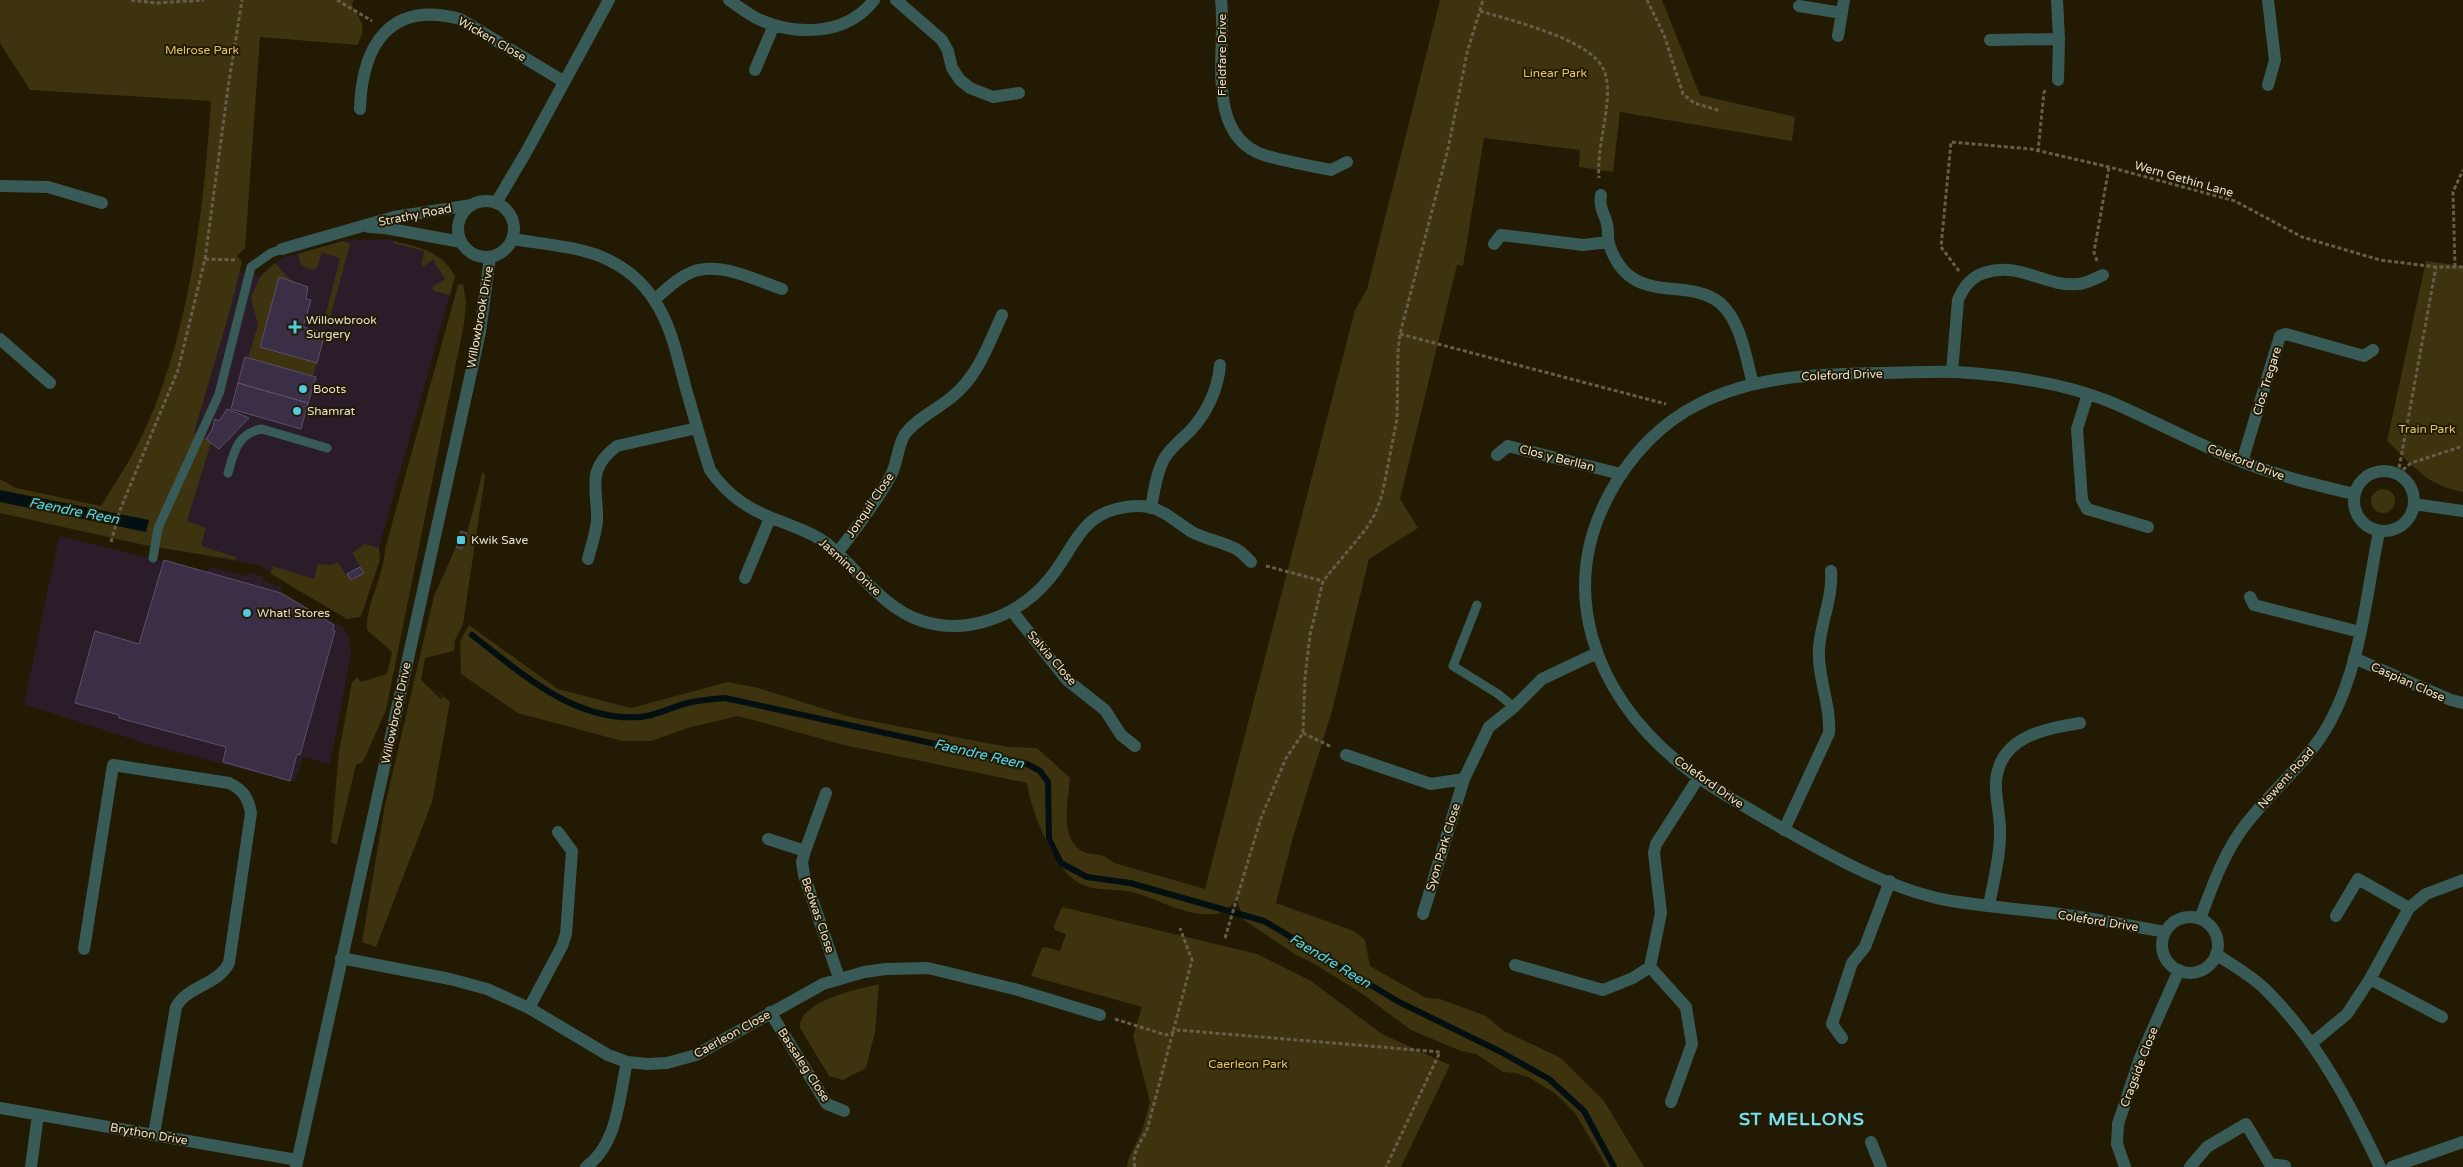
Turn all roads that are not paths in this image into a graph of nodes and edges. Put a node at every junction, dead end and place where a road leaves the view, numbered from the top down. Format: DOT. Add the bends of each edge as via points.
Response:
graph roads {
  1 [pos="609,0"];
  2 [pos="729,0"];
  3 [pos="874,0"];
  4 [pos="896,0"];
  5 [pos="1221,0"];
  6 [pos="2057,0"];
  7 [pos="2268,0"];
  8 [pos="1799,6"];
  9 [pos="1843,6"];
  10 [pos="774,25"];
  11 [pos="1838,36"];
  12 [pos="2059,39"];
  13 [pos="1990,40"];
  14 [pos="755,70"];
  15 [pos="2058,80"];
  16 [pos="564,81"];
  17 [pos="2268,85"];
  18 [pos="1020,93"];
  19 [pos="360,109"];
  20 [pos="1347,162"];
  21 [pos="0,186"];
  22 [pos="1601,195"];
  23 [pos="102,203"];
  24 [pos="496,203"];
  25 [pos="472,205"];
  26 [pos="359,227"];
  27 [pos="513,239"];
  28 [pos="461,242"];
  29 [pos="1608,242"];
  30 [pos="1494,244"];
  31 [pos="282,249"];
  32 [pos="490,257"];
  33 [pos="2103,275"];
  34 [pos="782,289"];
  35 [pos="654,300"];
  36 [pos="1002,315"];
  37 [pos="0,338"];
  38 [pos="2373,350"];
  39 [pos="1220,365"];
  40 [pos="1952,372"];
  41 [pos="50,383"];
  42 [pos="1753,384"];
  43 [pos="2088,394"];
  44 [pos="697,428"];
  45 [pos="327,448"];
  46 [pos="1497,455"];
  47 [pos="2242,462"];
  48 [pos="228,473"];
  49 [pos="1621,474"];
  50 [pos="2354,494"];
  51 [pos="2414,504"];
  52 [pos="1151,508"];
  53 [pos="2463,511"];
  54 [pos="770,518"];
  55 [pos="2148,527"];
  56 [pos="2379,532"];
  57 [pos="837,553"];
  58 [pos="153,558"];
  59 [pos="588,559"];
  60 [pos="1251,562"];
  61 [pos="1831,571"];
  62 [pos="745,578"];
  63 [pos="2250,597"];
  64 [pos="1477,604"];
  65 [pos="1012,611"];
  66 [pos="2360,632"];
  67 [pos="1597,653"];
  68 [pos="2354,658"];
  69 [pos="2463,703"];
  70 [pos="1514,707"];
  71 [pos="2080,723"];
  72 [pos="1135,746"];
  73 [pos="1346,755"];
  74 [pos="1698,777"];
  75 [pos="1464,779"];
  76 [pos="826,793"];
  77 [pos="1784,830"];
  78 [pos="558,832"];
  79 [pos="768,839"];
  80 [pos="805,851"];
  81 [pos="2463,880"];
  82 [pos="1890,881"];
  83 [pos="1989,906"];
  84 [pos="2409,908"];
  85 [pos="1423,914"];
  86 [pos="2336,916"];
  87 [pos="2200,919"];
  88 [pos="2165,932"];
  89 [pos="84,949"];
  90 [pos="2216,954"];
  91 [pos="341,958"];
  92 [pos="1515,965"];
  93 [pos="1650,968"];
  94 [pos="2179,970"];
  95 [pos="839,978"];
  96 [pos="2370,979"];
  97 [pos="530,1008"];
  98 [pos="770,1012"];
  99 [pos="1100,1015"];
  100 [pos="2442,1017"];
  101 [pos="1842,1038"];
  102 [pos="2312,1043"];
  103 [pos="626,1062"];
  104 [pos="1672,1102"];
  105 [pos="0,1108"];
  106 [pos="844,1111"];
  107 [pos="38,1116"];
  108 [pos="154,1134"];
  109 [pos="1871,1142"];
  110 [pos="2463,1142"];
  111 [pos="296,1164"];
  112 [pos="2285,1166"];
  113 [pos="31,1167"];
  114 [pos="586,1167"];
  115 [pos="1881,1167"];
  116 [pos="2125,1167"];
  117 [pos="2190,1167"];
  118 [pos="2380,1167"];
  119 [pos="2392,1167"];
  1 -- 16 [label="street"];
  2 -- 10 [label="street" via="756,18"];
  3 -- 10 [label="street" via="859,15 841,25 819,31 796,31"];
  4 -- 18 [label="street" via="942,40 952,68 970,88 993,97"];
  5 -- 20 [label="street, Fieldfare Drive" via="1223,103 1233,131 1245,144 1263,154 1331,170"];
  6 -- 12 [label="street"];
  7 -- 17 [label="street" via="2275,60"];
  8 -- 9 [label="street"];
  9 -- 11 [label="street"];
  10 -- 14 [label="street"];
  12 -- 13 [label="street"];
  12 -- 15 [label="street"];
  16 -- 19 [label="street, Wicken Close" via="460,19 445,14 414,15 386,29 375,42 365,65"];
  16 -- 24 [label="street"];
  21 -- 23 [label="street" via="48,188"];
  22 -- 29 [label="street" via="1600,206 1608,225"];
  24 -- 25 [label="street" via="488,201"];
  24 -- 27 [label="street" via="509,213 513,221"];
  25 -- 26 [label="street, Strathy Road" via="394,217"];
  25 -- 28 [label="street" via="460,218 458,234"];
  26 -- 28 [label="street, Strathy Road" via="385,228"];
  26 -- 31 [label="street, Strathy Road"];
  27 -- 32 [label="street" via="505,250"];
  27 -- 35 [label="street, Jasmine Drive" via="602,257 639,281"];
  28 -- 32 [label="street" via="473,254"];
  29 -- 30 [label="street" via="1584,245 1501,235"];
  29 -- 42 [label="street" via="1623,269 1635,279 1651,287 1707,295 1720,303 1735,324"];
  31 -- 58 [label="lane" via="251,267 219,394 158,528"];
  32 -- 91 [label="street, Willowbrook Drive" via="480,332"];
  33 -- 40 [label="street" via="2079,284 2052,281 2016,269 1998,268 1980,275 1968,284 1958,300"];
  34 -- 35 [label="street" via="719,269 705,269 691,272"];
  35 -- 44 [label="street, Jasmine Drive" via="678,356"];
  36 -- 57 [label="street, Jonquil Close" via="966,384 913,425 904,436 890,478"];
  37 -- 41 [label="street"];
  38 -- 47 [label="street, Clos Tregare" via="2364,356 2286,334 2280,336"];
  39 -- 52 [label="street" via="1213,396 1201,418 1164,458"];
  40 -- 42 [label="street, Coleford Drive" via="1815,374"];
  40 -- 43 [label="street, Coleford Drive" via="2014,376"];
  42 -- 49 [label="street, Coleford Drive" via="1699,403 1679,415 1654,435"];
  43 -- 47 [label="street, Coleford Drive"];
  43 -- 55 [label="street" via="2077,429 2082,500 2088,508"];
  44 -- 54 [label="street, Jasmine Drive" via="710,470 720,486 735,499"];
  44 -- 59 [label="street" via="617,446 607,454 594,482 597,523"];
  45 -- 48 [label="lane" via="262,429 253,431 242,437"];
  46 -- 49 [label="street, Clos y Berllan" via="1508,446"];
  47 -- 50 [label="street, Coleford Drive" via="2290,479"];
  49 -- 67 [label="street, Coleford Drive" via="1605,503 1589,550 1586,596"];
  50 -- 51 [label="street" via="2365,477 2385,471 2398,474 2408,483"];
  50 -- 56 [label="street" via="2355,513 2361,522"];
  51 -- 53 [label="street"];
  51 -- 56 [label="street" via="2406,523 2390,532"];
  52 -- 60 [label="street, Jasmine Drive" via="1204,538 1235,548"];
  52 -- 65 [label="street, Jasmine Drive" via="1138,505 1124,507 1093,518 1080,531 1051,578"];
  54 -- 57 [label="street, Jasmine Drive" via="810,533"];
  54 -- 62 [label="street"];
  56 -- 66 [label="street, Newent Road"];
  57 -- 65 [label="street, Jasmine Drive" via="882,597 921,621 969,626"];
  61 -- 77 [label="street" via="1832,588 1819,648 1830,718 1829,733"];
  63 -- 66 [label="street" via="2254,605"];
  64 -- 70 [label="lane" via="1453,666"];
  65 -- 72 [label="street, Salvia Close" via="1067,680 1105,710 1121,735"];
  66 -- 68 [label="street, Newent Road"];
  67 -- 70 [label="street, Syon Park Close" via="1542,679"];
  67 -- 74 [label="street, Coleford Drive" via="1633,719"];
  68 -- 69 [label="street, Caspian Close"];
  68 -- 87 [label="street, Newent Road" via="2343,694 2322,735 2244,826 2217,875"];
  70 -- 75 [label="street, Syon Park Close" via="1489,727"];
  71 -- 83 [label="street" via="2027,735 2012,747 2001,764 1996,780 2000,839"];
  73 -- 75 [label="street" via="1432,784"];
  74 -- 77 [label="street, Coleford Drive"];
  74 -- 93 [label="street" via="1656,844 1654,853 1661,913"];
  75 -- 85 [label="street, Syon Park Close"];
  76 -- 80 [label="street, Bedwas Close"];
  77 -- 82 [label="street, Coleford Drive" via="1842,862"];
  78 -- 97 [label="street" via="572,851 566,934"];
  79 -- 80 [label="street"];
  80 -- 95 [label="street, Bedwas Close" via="802,862 804,875"];
  81 -- 84 [label="street" via="2426,894"];
  82 -- 83 [label="street, Coleford Drive" via="1943,899"];
  82 -- 101 [label="street" via="1865,947 1852,963 1832,1024"];
  83 -- 88 [label="street, Coleford Drive"];
  84 -- 86 [label="street" via="2358,879"];
  84 -- 96 [label="street"];
  87 -- 88 [label="street" via="2185,917 2175,921"];
  87 -- 90 [label="street" via="2214,929"];
  88 -- 94 [label="street" via="2163,952 2167,961"];
  89 -- 108 [label="street" via="113,765 229,783 241,789 249,800 251,813 228,963 216,979 181,998 176,1008"];
  90 -- 94 [label="street" via="2210,965 2201,971"];
  90 -- 102 [label="street" via="2265,989"];
  91 -- 97 [label="street, Caerleon Close" via="467,983"];
  91 -- 111 [label="street, Willowbrook Drive"];
  92 -- 93 [label="street" via="1603,990"];
  93 -- 104 [label="street" via="1686,1007 1692,1044"];
  94 -- 116 [label="street, Cragside Close" via="2140,1058 2118,1124 2117,1144"];
  95 -- 98 [label="street, Caerleon Close"];
  95 -- 99 [label="street, Caerleon Close" via="886,969 928,968 1018,990"];
  96 -- 100 [label="street"];
  96 -- 102 [label="street" via="2347,1014"];
  97 -- 103 [label="street, Caerleon Close" via="589,1046"];
  98 -- 103 [label="street, Caerleon Close" via="683,1060 648,1064"];
  98 -- 106 [label="street, Bassaleg Close" via="827,1104"];
  102 -- 118 [label="street" via="2345,1094"];
  103 -- 114 [label="street" via="610,1139 600,1156"];
  105 -- 107 [label="street, Brython Drive"];
  107 -- 108 [label="street, Brython Drive"];
  107 -- 113 [label="street"];
  108 -- 111 [label="street, Brython Drive"];
  109 -- 115 [label="street"];
  110 -- 119 [label="street"];
  112 -- 117 [label="street" via="2270,1164 2246,1124 2207,1147"];
}
